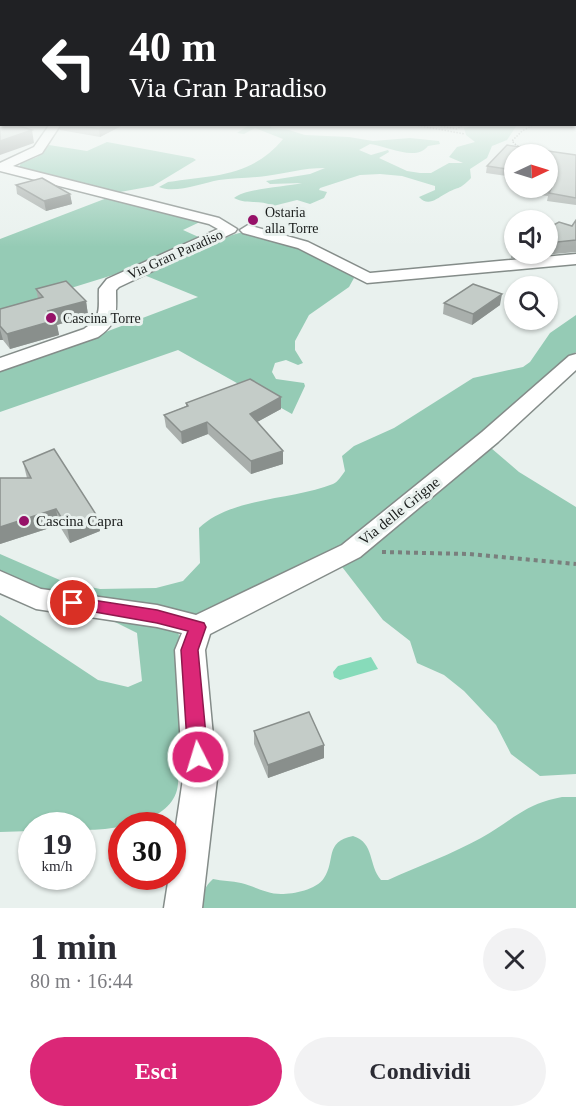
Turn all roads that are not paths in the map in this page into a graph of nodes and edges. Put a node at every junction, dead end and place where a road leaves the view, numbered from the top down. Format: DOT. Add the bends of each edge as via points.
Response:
graph roads {
  1 [pos="1,167"];
  2 [pos="248,230"];
  3 [pos="576,259"];
  4 [pos="576,360"];
  5 [pos="0,365"];
  6 [pos="0,581"];
  7 [pos="198,627"];
  8 [pos="183,908"];
  1 -- 5 [label="street, Via Gran Paradiso" via="230,228 113,283 107,289 109,315 104,325 91,333"];
  2 -- 3 [label="street" via="303,244 357,274 376,278"];
  4 -- 7 [label="street, Via delle Grigne" via="490,437 351,551"];
  6 -- 7 [label="street" via="36,599 157,616"];
  7 -- 8 [label="street" via="190,650 200,779"];
}
